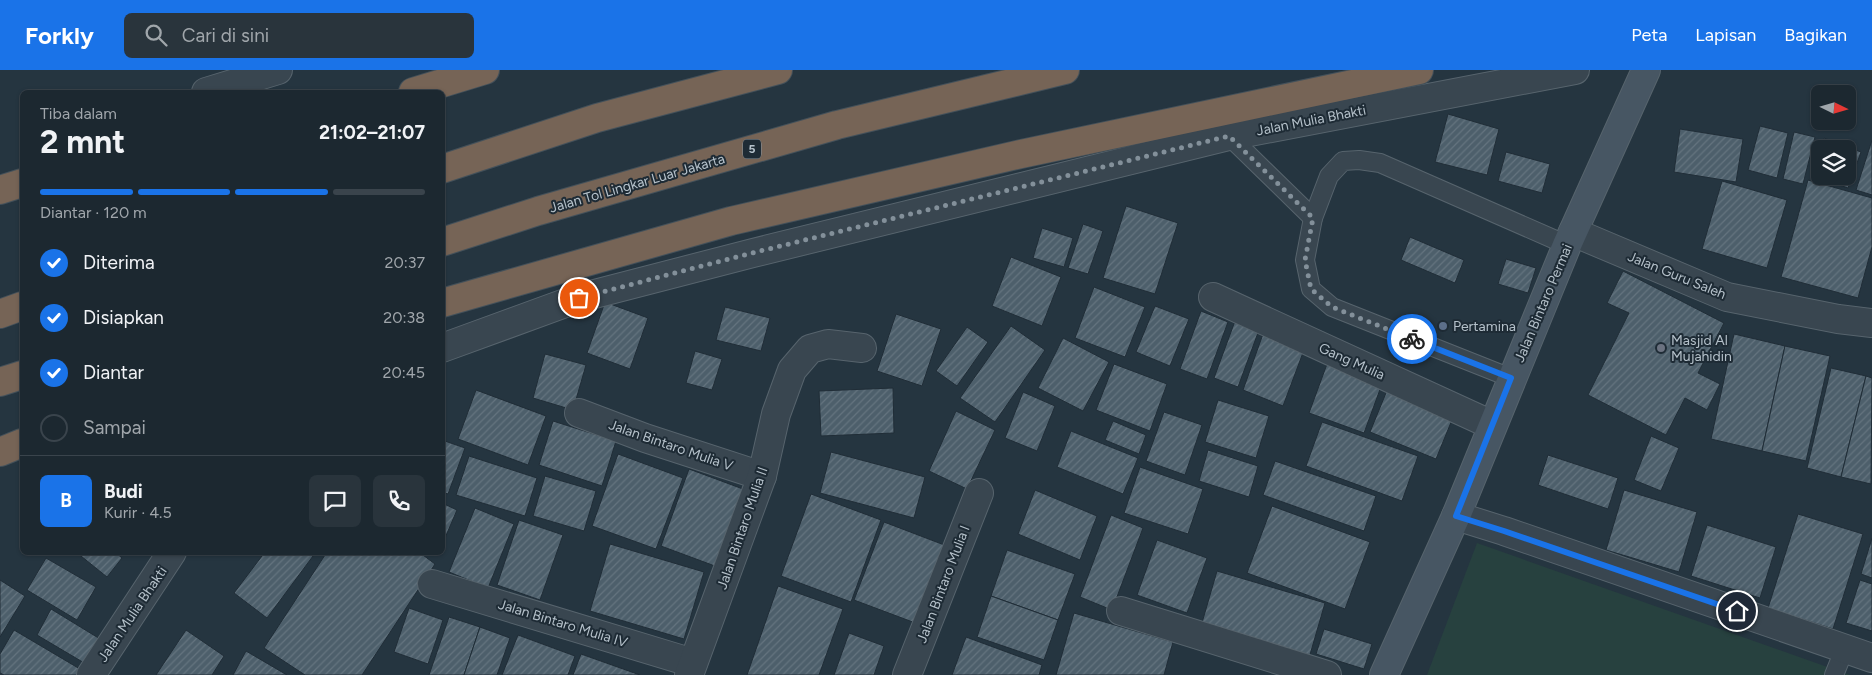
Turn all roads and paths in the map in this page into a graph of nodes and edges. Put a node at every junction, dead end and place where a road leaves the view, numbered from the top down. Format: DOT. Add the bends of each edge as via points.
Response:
graph roads {
  1 [pos="278,70"];
  2 [pos="485,70"];
  3 [pos="778,70"];
  4 [pos="1065,70"];
  5 [pos="1419,70"];
  6 [pos="1575,70"];
  7 [pos="1646,70"];
  8 [pos="213,90"];
  9 [pos="420,90"];
  10 [pos="1229,136"];
  11 [pos="445,168"];
  12 [pos="20,184"];
  13 [pos="0,190"];
  14 [pos="1313,218"];
  15 [pos="1570,238"];
  16 [pos="445,241"];
  17 [pos="1213,297"];
  18 [pos="445,302"];
  19 [pos="20,307"];
  20 [pos="0,314"];
  21 [pos="1872,324"];
  22 [pos="445,347"];
  23 [pos="862,348"];
  24 [pos="20,376"];
  25 [pos="1511,378"];
  26 [pos="0,382"];
  27 [pos="579,413"];
  28 [pos="1492,425"];
  29 [pos="20,444"];
  30 [pos="0,452"];
  31 [pos="762,476"];
  32 [pos="979,493"];
  33 [pos="1456,516"];
  34 [pos="170,555"];
  35 [pos="432,584"];
  36 [pos="1121,611"];
  37 [pos="1845,648"];
  38 [pos="1872,658"];
  39 [pos="691,669"];
  40 [pos="91,675"];
  41 [pos="907,675"];
  42 [pos="1327,675"];
  43 [pos="1384,675"];
  44 [pos="1834,675"];
  1 -- 8 [label="street"];
  2 -- 9 [label="highway"];
  3 -- 11 [label="highway" via="597,118"];
  4 -- 16 [label="highway, Jalan Tol Lingkar Luar Jakarta / 5" via="837,125"];
  5 -- 18 [label="highway" via="1021,154 730,221"];
  6 -- 10 [label="street, Jalan Mulia Bhakti"];
  7 -- 15 [label="main road, Jalan Bintaro Permai"];
  10 -- 14 [label="lane"];
  10 -- 22 [label="street, Jalan Mulia Bhakti" via="579,298"];
  12 -- 13 [label="highway"];
  14 -- 15 [label="lane" via="1329,176 1343,161 1359,160 1380,163"];
  14 -- 25 [label="lane" via="1305,260 1311,289 1332,307"];
  15 -- 21 [label="street, Jalan Guru Saleh" via="1727,297"];
  15 -- 25 [label="main road, Jalan Bintaro Permai"];
  17 -- 28 [label="street, Gang Mulia"];
  19 -- 20 [label="highway"];
  23 -- 31 [label="street, Jalan Bintaro Mulia II" via="828,344 810,349 792,370 776,414"];
  24 -- 26 [label="highway"];
  25 -- 28 [label="main road, Jalan Bintaro Permai"];
  27 -- 31 [label="street, Jalan Bintaro Mulia V"];
  28 -- 33 [label="main road, Jalan Bintaro Permai"];
  29 -- 30 [label="highway"];
  31 -- 39 [label="street, Jalan Bintaro Mulia II"];
  32 -- 41 [label="street, Jalan Bintaro Mulia I"];
  33 -- 37 [label="street"];
  33 -- 43 [label="main road, Jalan Bintaro Permai"];
  34 -- 40 [label="street, Jalan Mulia Bhakti"];
  35 -- 39 [label="street, Jalan Bintaro Mulia IV"];
  36 -- 42 [label="street"];
  37 -- 38 [label="street"];
  37 -- 44 [label="lane"];
}
